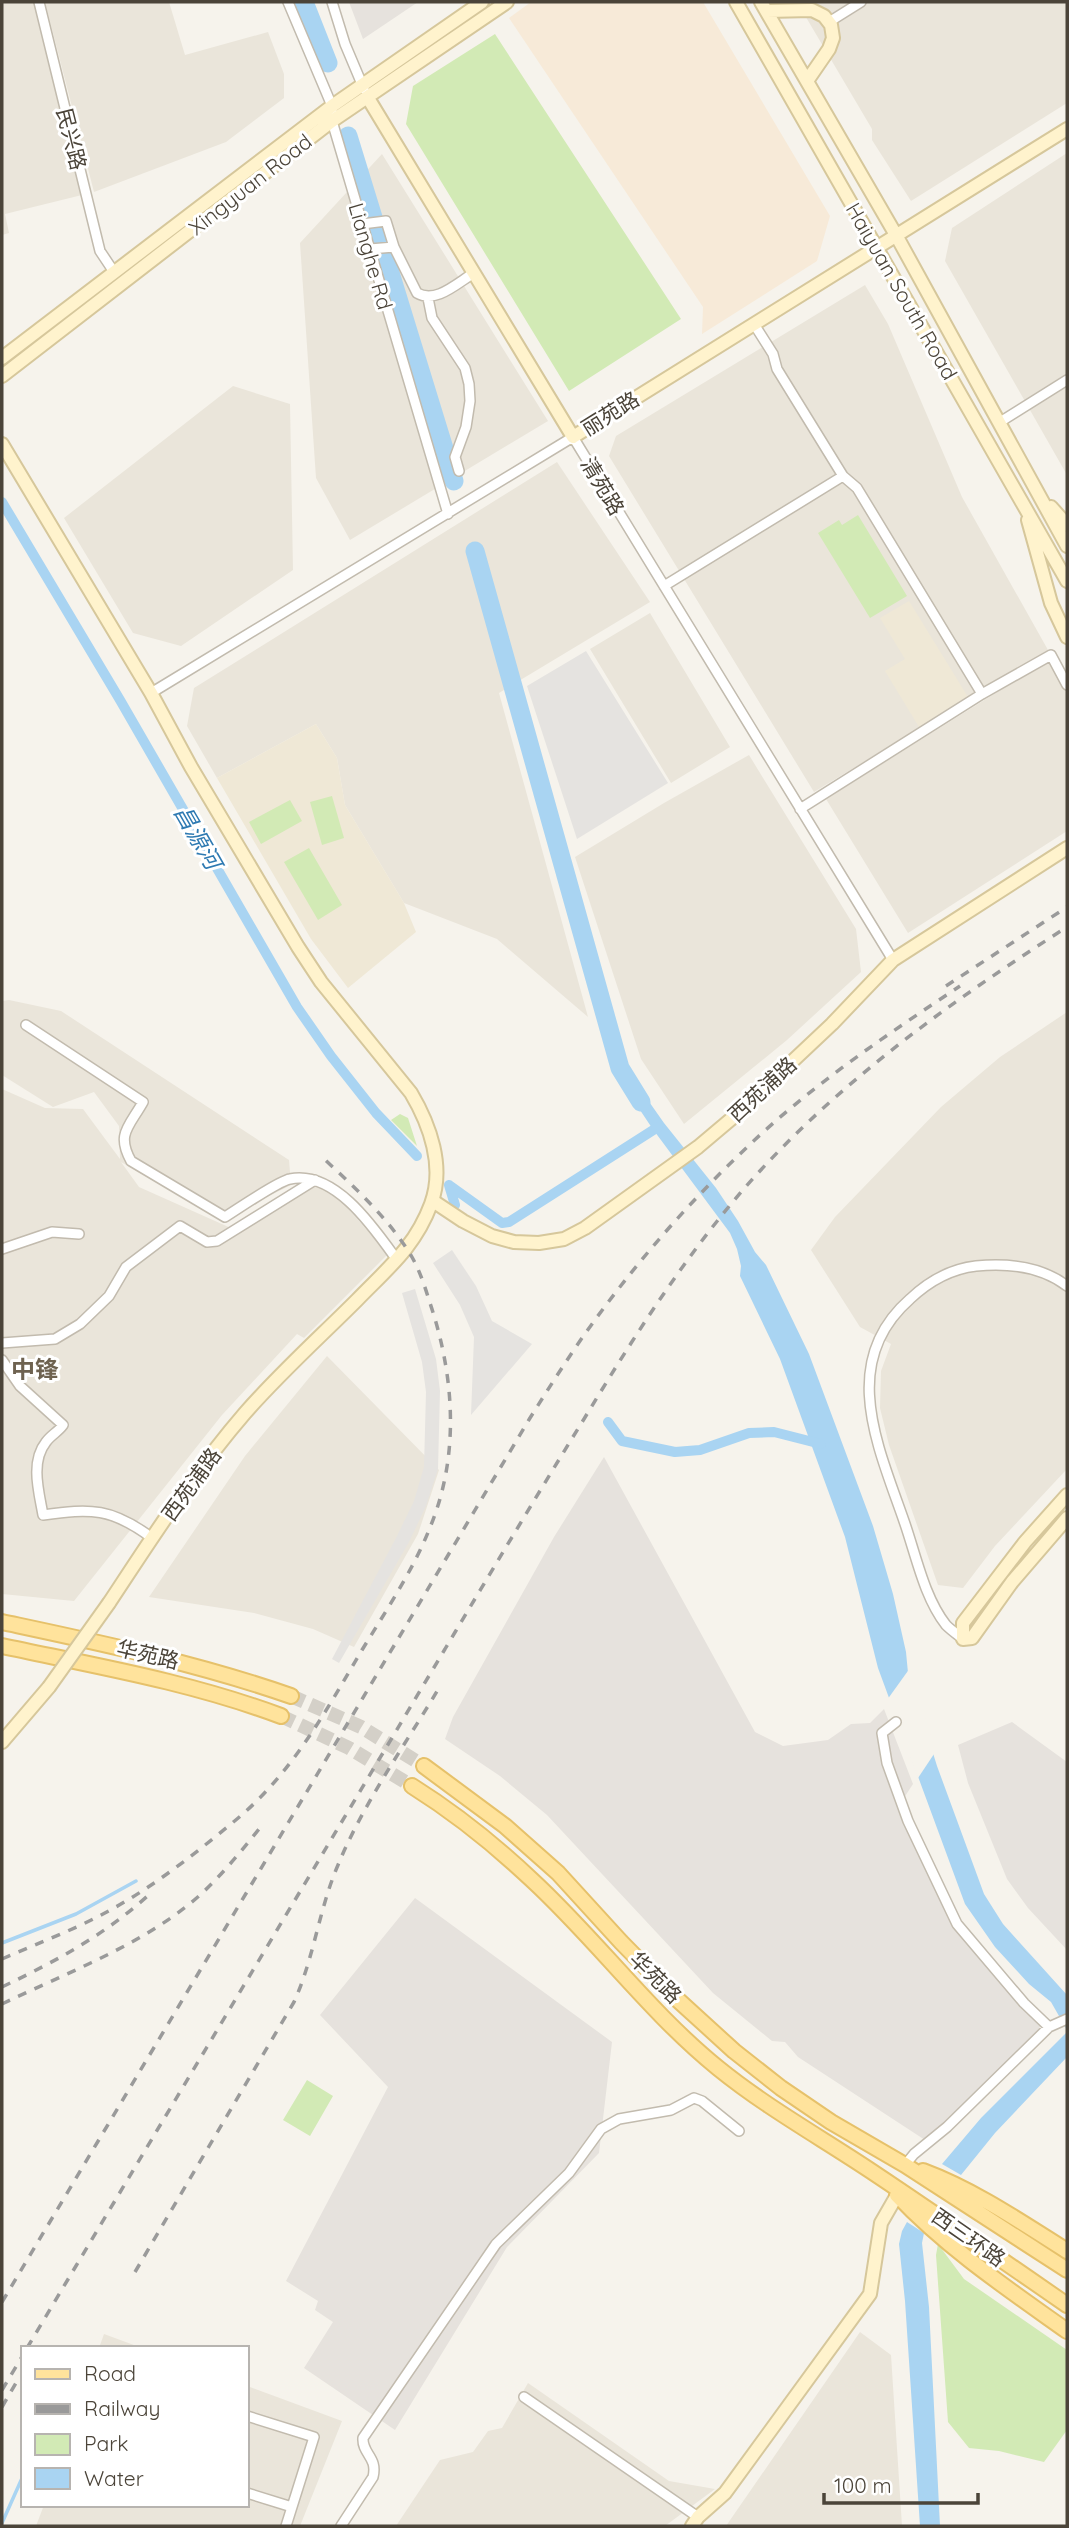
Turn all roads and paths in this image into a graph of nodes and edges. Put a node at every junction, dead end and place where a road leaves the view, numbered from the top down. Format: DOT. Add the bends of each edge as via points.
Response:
graph roads {
  1 [pos="39,2"];
  2 [pos="288,2"];
  3 [pos="332,2"];
  4 [pos="482,2"];
  5 [pos="507,2"];
  6 [pos="736,2"];
  7 [pos="861,2"];
  8 [pos="764,6"];
  9 [pos="829,22"];
  10 [pos="807,80"];
  11 [pos="363,84"];
  12 [pos="368,97"];
  13 [pos="332,106"];
  14 [pos="332,121"];
  15 [pos="1067,129"];
  16 [pos="362,224"];
  17 [pos="896,235"];
  18 [pos="394,247"];
  19 [pos="877,247"];
  20 [pos="370,249"];
  21 [pos="114,272"];
  22 [pos="474,273"];
  23 [pos="428,298"];
  24 [pos="754,324"];
  25 [pos="2,358"];
  26 [pos="2,376"];
  27 [pos="1067,380"];
  28 [pos="1000,422"];
  29 [pos="573,437"];
  30 [pos="2,444"];
  31 [pos="459,471"];
  32 [pos="843,476"];
  33 [pos="1036,491"];
  34 [pos="1022,500"];
  35 [pos="448,514"];
  36 [pos="1067,525"];
  37 [pos="1067,546"];
  38 [pos="1067,581"];
  39 [pos="664,586"];
  40 [pos="1067,637"];
  41 [pos="1067,685"];
  42 [pos="151,693"];
  43 [pos="982,694"];
  44 [pos="800,809"];
  45 [pos="1067,848"];
  46 [pos="892,960"];
  47 [pos="26,1025"];
  48 [pos="317,1179"];
  49 [pos="433,1201"];
  50 [pos="79,1234"];
  51 [pos="2,1250"];
  52 [pos="397,1259"];
  53 [pos="1067,1286"];
  54 [pos="2,1343"];
  55 [pos="2,1360"];
  56 [pos="1067,1495"];
  57 [pos="1067,1518"];
  58 [pos="152,1538"];
  59 [pos="2,1622"];
  60 [pos="963,1639"];
  61 [pos="2,1646"];
  62 [pos="291,1696"];
  63 [pos="281,1716"];
  64 [pos="896,1722"];
  65 [pos="2,1742"];
  66 [pos="424,1766"];
  67 [pos="412,1786"];
  68 [pos="1058,2024"];
  69 [pos="739,2131"];
  70 [pos="905,2165"];
  71 [pos="898,2193"];
  72 [pos="1067,2251"];
  73 [pos="1067,2270"];
  74 [pos="1067,2305"];
  75 [pos="1067,2331"];
  76 [pos="524,2397"];
  77 [pos="248,2416"];
  78 [pos="248,2493"];
  79 [pos="292,2507"];
  80 [pos="695,2522"];
  81 [pos="286,2526"];
  82 [pos="341,2526"];
  1 -- 21 [label="street, 民兴路" via="100,251"];
  2 -- 13 [label="street, Lianghe Rd"];
  3 -- 11 [label="street, 清苑路"];
  4 -- 11 [label="street, Xingyuan Road"];
  5 -- 12 [label="street, Xingyuan Road"];
  6 -- 19 [label="street, Haiyuan South Road"];
  7 -- 9 [label="street"];
  8 -- 9 [label="street" via="813,10"];
  8 -- 10 [label="street, Haiyuan South Road"];
  9 -- 10 [label="street" via="831,44"];
  10 -- 17 [label="street, Haiyuan South Road"];
  11 -- 12 [label="street, 清苑路"];
  11 -- 13 [label="street, Xingyuan Road"];
  12 -- 14 [label="street, Xingyuan Road"];
  12 -- 22 [label="street, 清苑路"];
  13 -- 14 [label="street, Lianghe Rd"];
  13 -- 21 [label="street, Xingyuan Road"];
  14 -- 16 [label="street, Lianghe Rd"];
  14 -- 26 [label="street, Xingyuan Road"];
  15 -- 17 [label="street, 丽苑路"];
  16 -- 18 [label="street" via="386,221"];
  16 -- 20 [label="street, Lianghe Rd"];
  17 -- 19 [label="street, 丽苑路"];
  17 -- 28 [label="street, Haiyuan South Road"];
  18 -- 20 [label="street"];
  18 -- 23 [label="street" via="417,293"];
  19 -- 24 [label="street, 丽苑路"];
  19 -- 34 [label="street, Haiyuan South Road"];
  20 -- 35 [label="street, Lianghe Rd"];
  21 -- 25 [label="street, Xingyuan Road"];
  22 -- 23 [label="street"];
  22 -- 29 [label="street, 清苑路"];
  23 -- 31 [label="street" via="432,318 456,350 469,384 466,427 455,457"];
  24 -- 29 [label="street, 丽苑路"];
  24 -- 32 [label="street"];
  27 -- 28 [label="street"];
  28 -- 33 [label="street, Haiyuan South Road"];
  29 -- 35 [label="street, 丽苑路"];
  29 -- 39 [label="street, 清苑路"];
  30 -- 42 [label="street"];
  32 -- 39 [label="street"];
  32 -- 43 [label="street" via="857,488"];
  33 -- 36 [label="street"];
  33 -- 37 [label="street, Haiyuan South Road"];
  34 -- 38 [label="street, Haiyuan South Road"];
  34 -- 40 [label="street" via="1051,603"];
  35 -- 42 [label="street, 丽苑路"];
  39 -- 44 [label="street, 清苑路"];
  41 -- 43 [label="street" via="1051,655"];
  42 -- 49 [label="street" via="298,947 422,1111 434,1147"];
  43 -- 44 [label="street"];
  44 -- 46 [label="street, 清苑路"];
  45 -- 46 [label="street, 西苑浦路"];
  46 -- 49 [label="street, 西苑浦路" via="730,1120 585,1228 539,1244 514,1242 492,1236"];
  47 -- 48 [label="street" via="143,1102 123,1137 131,1161 225,1217 289,1179"];
  48 -- 52 [label="street" via="345,1198"];
  48 -- 54 [label="street" via="217,1241 207,1242 180,1226 127,1266 108,1296 80,1324 55,1339"];
  49 -- 52 [label="street, 西苑浦路" via="408,1250"];
  50 -- 51 [label="street" via="52,1232"];
  52 -- 58 [label="street, 西苑浦路" via="247,1411"];
  53 -- 60 [label="street" via="1037,1270 1012,1265 944,1274 901,1306 886,1326 871,1362 869,1409 882,1457 929,1594 947,1625"];
  55 -- 58 [label="street" via="20,1386 63,1425 39,1457 36,1474 43,1515 80,1510 114,1515"];
  56 -- 60 [label="street" via="976,1605 963,1623"];
  57 -- 60 [label="street" via="972,1638"];
  58 -- 65 [label="street, 西苑浦路, bridge" via="49,1687"];
  59 -- 62 [label="main road, 华苑路" via="169,1658"];
  61 -- 63 [label="main road, 华苑路" via="160,1678"];
  64 -- 68 [label="street" via="882,1732 887,1763 908,1821 957,1924 1024,2003"];
  66 -- 70 [label="main road, 华苑路" via="549,1865 630,1952 734,2051 831,2122"];
  67 -- 71 [label="main road, 华苑路" via="489,1841 534,1881 661,2016 718,2068"];
  68 -- 70 [label="street"];
  69 -- 82 [label="street" via="694,2098 671,2110 619,2119 601,2129 569,2173 496,2245 363,2438 375,2469"];
  70 -- 72 [label="main road" via="941,2178"];
  70 -- 73 [label="main road, 西三环路"];
  71 -- 74 [label="main road, 西三环路"];
  71 -- 75 [label="main road" via="916,2215 973,2264"];
  71 -- 80 [label="street" via="881,2223 870,2294 725,2493"];
  76 -- 80 [label="street"];
  77 -- 79 [label="street" via="314,2437"];
  78 -- 79 [label="street"];
  79 -- 81 [label="street"];
}
